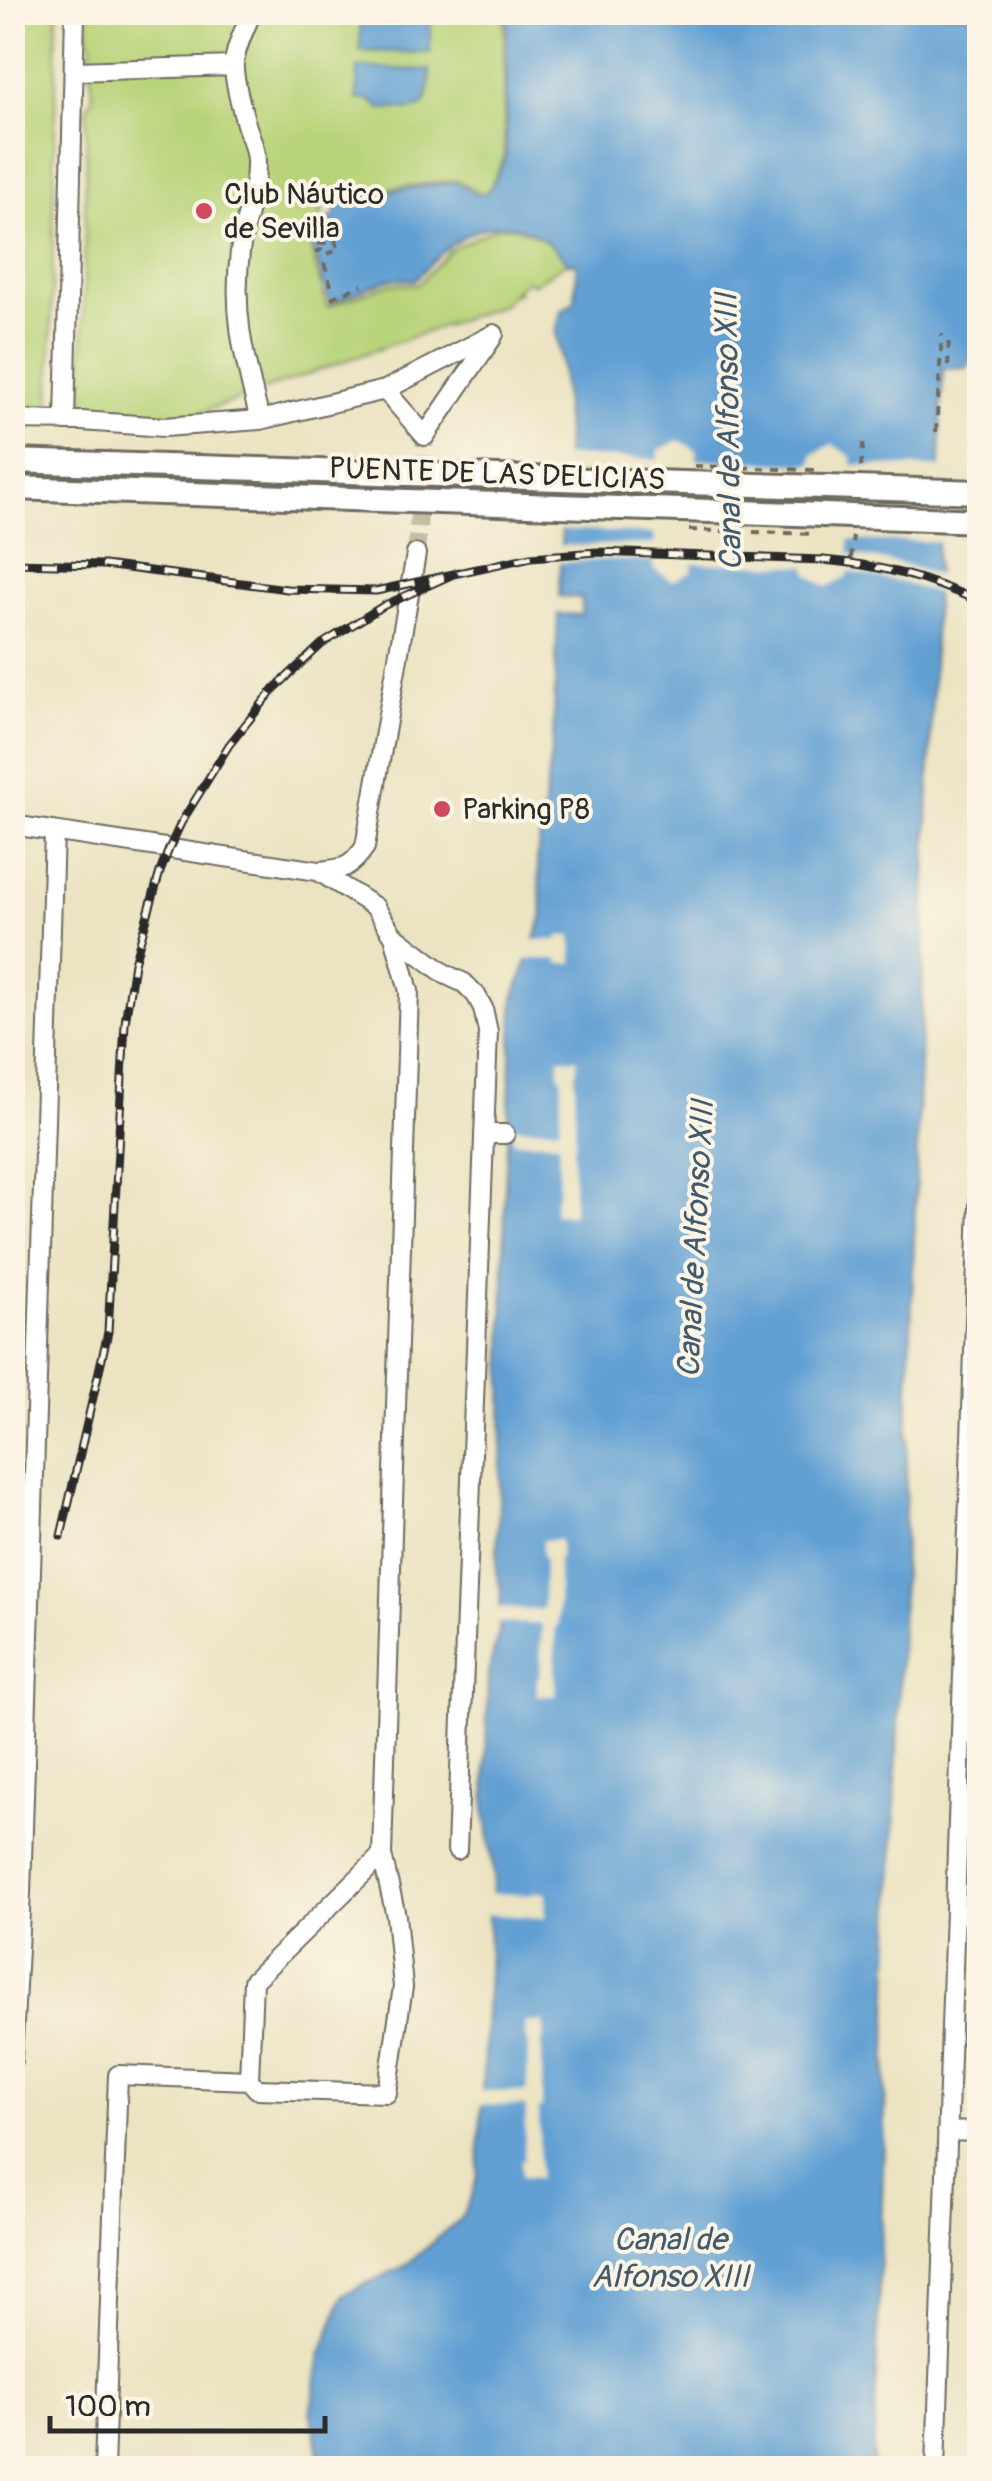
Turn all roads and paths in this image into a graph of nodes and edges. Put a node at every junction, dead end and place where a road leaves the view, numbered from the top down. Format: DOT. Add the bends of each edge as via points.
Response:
graph roads {
  1 [pos="75,12"];
  2 [pos="252,12"];
  3 [pos="968,12"];
  4 [pos="980,26"];
  5 [pos="234,66"];
  6 [pos="75,72"];
  7 [pos="324,263"];
  8 [pos="362,286"];
  9 [pos="942,334"];
  10 [pos="950,335"];
  11 [pos="948,366"];
  12 [pos="385,390"];
  13 [pos="12,420"];
  14 [pos="260,420"];
  15 [pos="65,421"];
  16 [pos="936,432"];
  17 [pos="12,460"];
  18 [pos="12,488"];
  19 [pos="980,492"];
  20 [pos="980,520"];
  21 [pos="416,554"];
  22 [pos="12,826"];
  23 [pos="54,832"];
  24 [pos="318,872"];
  25 [pos="394,936"];
  26 [pos="484,1134"];
  27 [pos="505,1134"];
  28 [pos="980,1175"];
  29 [pos="978,1248"];
  30 [pos="971,1689"];
  31 [pos="457,1850"];
  32 [pos="382,1855"];
  33 [pos="12,2060"];
  34 [pos="249,2080"];
  35 [pos="947,2130"];
  36 [pos="980,2132"];
  37 [pos="104,2468"];
  38 [pos="936,2468"];
  1 -- 6 [label="street"];
  2 -- 5 [label="street"];
  3 -- 4 [label="path"];
  5 -- 6 [label="street"];
  5 -- 14 [label="street" via="256,162 236,305"];
  6 -- 15 [label="street"];
  7 -- 8 [label="path" via="332,295"];
  9 -- 16 [label="path"];
  10 -- 11 [label="path"];
  12 -- 12 [label="street" via="425,436 494,334 432,366"];
  12 -- 14 [label="street"];
  13 -- 15 [label="street"];
  14 -- 15 [label="street" via="164,427"];
  17 -- 19 [label="main road, PUENTE DE LAS DELICIAS, bridge"];
  18 -- 20 [label="main road, PUENTE DE LAS DELICIAS, bridge"];
  21 -- 24 [label="street" via="365,847 342,869"];
  22 -- 23 [label="street"];
  23 -- 24 [label="street"];
  23 -- 33 [label="street"];
  24 -- 25 [label="street" via="375,907"];
  25 -- 26 [label="street" via="464,983 483,1008"];
  25 -- 32 [label="street" via="409,991"];
  26 -- 27 [label="street"];
  26 -- 31 [label="street"];
  28 -- 29 [label="street"];
  29 -- 30 [label="street"];
  30 -- 35 [label="street"];
  32 -- 34 [label="street" via="253,1981"];
  32 -- 34 [label="street" via="403,1986 387,2093 257,2089"];
  34 -- 37 [label="street" via="118,2075"];
  35 -- 36 [label="street"];
  35 -- 38 [label="street"];
}
